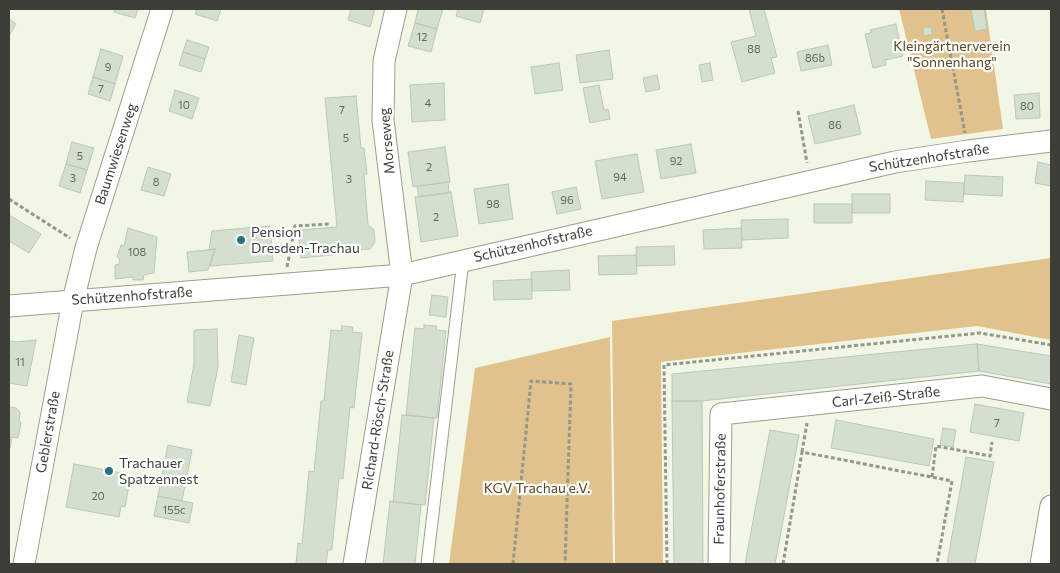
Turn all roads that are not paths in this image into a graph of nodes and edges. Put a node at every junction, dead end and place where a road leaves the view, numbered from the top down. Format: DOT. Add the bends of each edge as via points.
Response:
graph roads {
  1 [pos="162,9"];
  2 [pos="396,9"];
  3 [pos="1051,141"];
  4 [pos="463,261"];
  5 [pos="402,275"];
  6 [pos="73,301"];
  7 [pos="9,306"];
  8 [pos="1051,399"];
  9 [pos="721,414"];
  10 [pos="1051,506"];
  11 [pos="24,564"];
  12 [pos="354,564"];
  13 [pos="427,564"];
  14 [pos="719,564"];
  15 [pos="1041,564"];
  1 -- 6 [label="street, Baumwiesenweg" via="86,248"];
  2 -- 5 [label="street, Morseweg" via="384,61 383,120"];
  3 -- 4 [label="street, Schützenhofstraße" via="895,162"];
  4 -- 5 [label="street, Schützenhofstraße"];
  4 -- 13 [label="lane"];
  5 -- 6 [label="street, Schützenhofstraße"];
  5 -- 12 [label="street, Richard-Rösch-Straße"];
  6 -- 7 [label="street, Schützenhofstraße"];
  6 -- 11 [label="street, Geblerstraße"];
  8 -- 9 [label="street, Carl-Zeiß-Straße" via="982,386"];
  9 -- 14 [label="street, Fraunhoferstraße"];
  10 -- 15 [label="street"];
}
